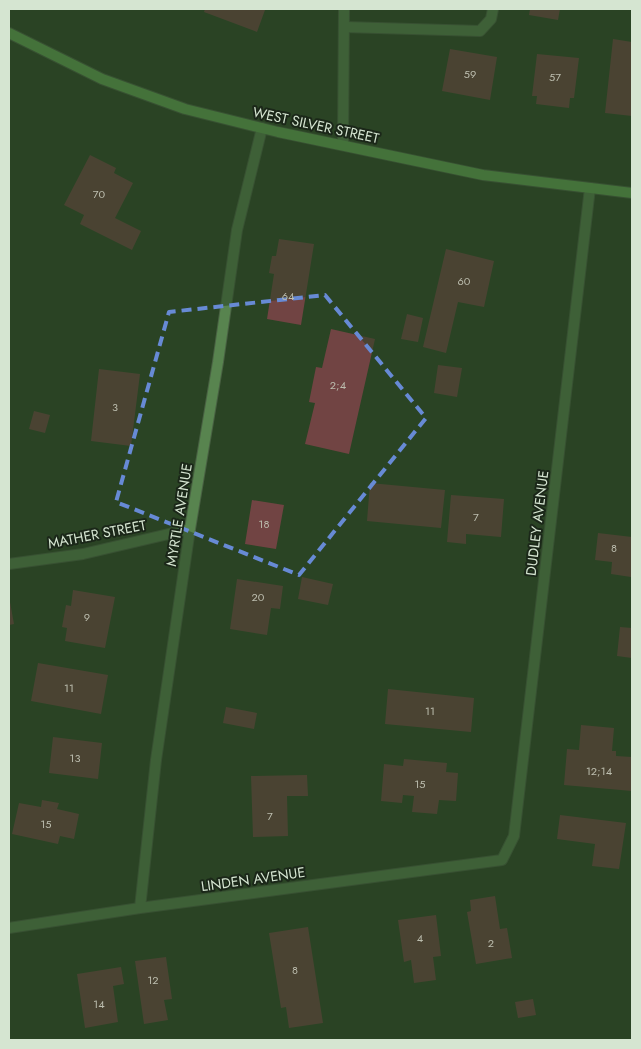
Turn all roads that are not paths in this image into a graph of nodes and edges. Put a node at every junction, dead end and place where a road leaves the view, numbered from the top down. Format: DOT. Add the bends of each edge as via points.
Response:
graph roads {
  1 [pos="344,9"];
  2 [pos="493,9"];
  3 [pos="344,27"];
  4 [pos="9,33"];
  5 [pos="262,128"];
  6 [pos="343,145"];
  7 [pos="590,188"];
  8 [pos="632,194"];
  9 [pos="190,529"];
  10 [pos="9,564"];
  11 [pos="502,860"];
  12 [pos="140,908"];
  13 [pos="9,928"];
  1 -- 3 [label="street"];
  2 -- 3 [label="street" via="491,19 480,31"];
  3 -- 6 [label="street"];
  4 -- 5 [label="main road, WEST SILVER STREET" via="102,79 185,109"];
  5 -- 6 [label="main road, WEST SILVER STREET"];
  5 -- 9 [label="street, MYRTLE AVENUE" via="237,230"];
  6 -- 7 [label="main road, WEST SILVER STREET" via="483,175"];
  7 -- 8 [label="main road, WEST SILVER STREET"];
  7 -- 11 [label="street, DUDLEY AVENUE" via="514,836"];
  9 -- 10 [label="street, MATHER STREET" via="83,554"];
  9 -- 12 [label="street, MYRTLE AVENUE" via="156,760"];
  11 -- 12 [label="street, LINDEN AVENUE"];
  12 -- 13 [label="street, LINDEN AVENUE"];
}
